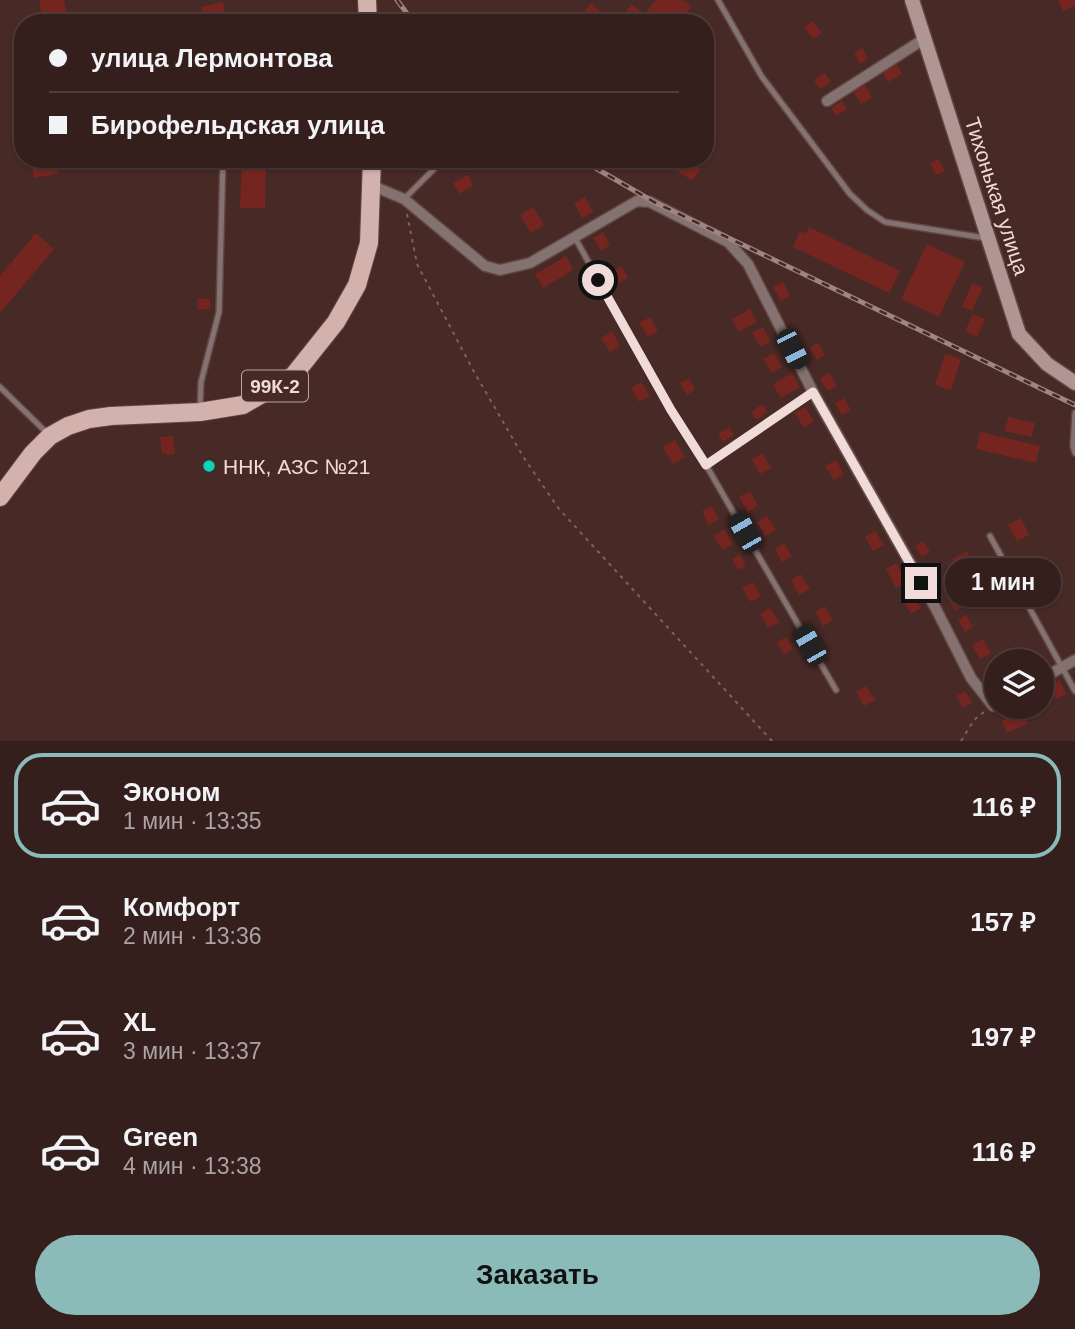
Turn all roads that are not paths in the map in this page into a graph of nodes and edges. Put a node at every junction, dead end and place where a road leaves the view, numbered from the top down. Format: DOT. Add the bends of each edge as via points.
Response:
graph roads {
  1 [pos="718,0"];
  2 [pos="912,0"];
  3 [pos="924,39"];
  4 [pos="827,101"];
  5 [pos="223,168"];
  6 [pos="372,168"];
  7 [pos="435,168"];
  8 [pos="373,186"];
  9 [pos="404,199"];
  10 [pos="574,236"];
  11 [pos="989,239"];
  12 [pos="1075,383"];
  13 [pos="0,387"];
  14 [pos="813,392"];
  15 [pos="200,412"];
  16 [pos="1075,413"];
  17 [pos="50,436"];
  18 [pos="1075,453"];
  19 [pos="706,465"];
  20 [pos="2,491"];
  21 [pos="990,536"];
  22 [pos="1075,660"];
  23 [pos="1063,667"];
  24 [pos="1054,672"];
  25 [pos="836,690"];
  26 [pos="1075,691"];
  27 [pos="984,693"];
  1 -- 11 [label="lane" via="762,77 866,210 885,222"];
  2 -- 3 [label="street, Тихонькая улица"];
  3 -- 4 [label="street"];
  3 -- 11 [label="street, Тихонькая улица"];
  5 -- 15 [label="lane" via="219,312 201,382"];
  6 -- 8 [label="main road, 99К-2"];
  7 -- 9 [label="lane"];
  8 -- 9 [label="street"];
  8 -- 15 [label="main road, 99К-2" via="369,243 357,285 336,322 293,376 243,405"];
  9 -- 10 [label="street" via="485,266 500,270 530,263"];
  10 -- 14 [label="street" via="636,201 650,202 728,242 748,264"];
  10 -- 19 [label="lane"];
  11 -- 12 [label="street, Тихонькая улица" via="1019,334 1047,364"];
  13 -- 17 [label="lane"];
  14 -- 19 [label="lane"];
  14 -- 27 [label="street" via="971,678"];
  15 -- 17 [label="main road, 99К-2" via="89,419"];
  16 -- 18 [label="lane"];
  17 -- 20 [label="main road, 99К-2"];
  19 -- 25 [label="lane"];
  21 -- 23 [label="lane"];
  22 -- 23 [label="street"];
  23 -- 24 [label="street"];
  23 -- 26 [label="lane"];
}
